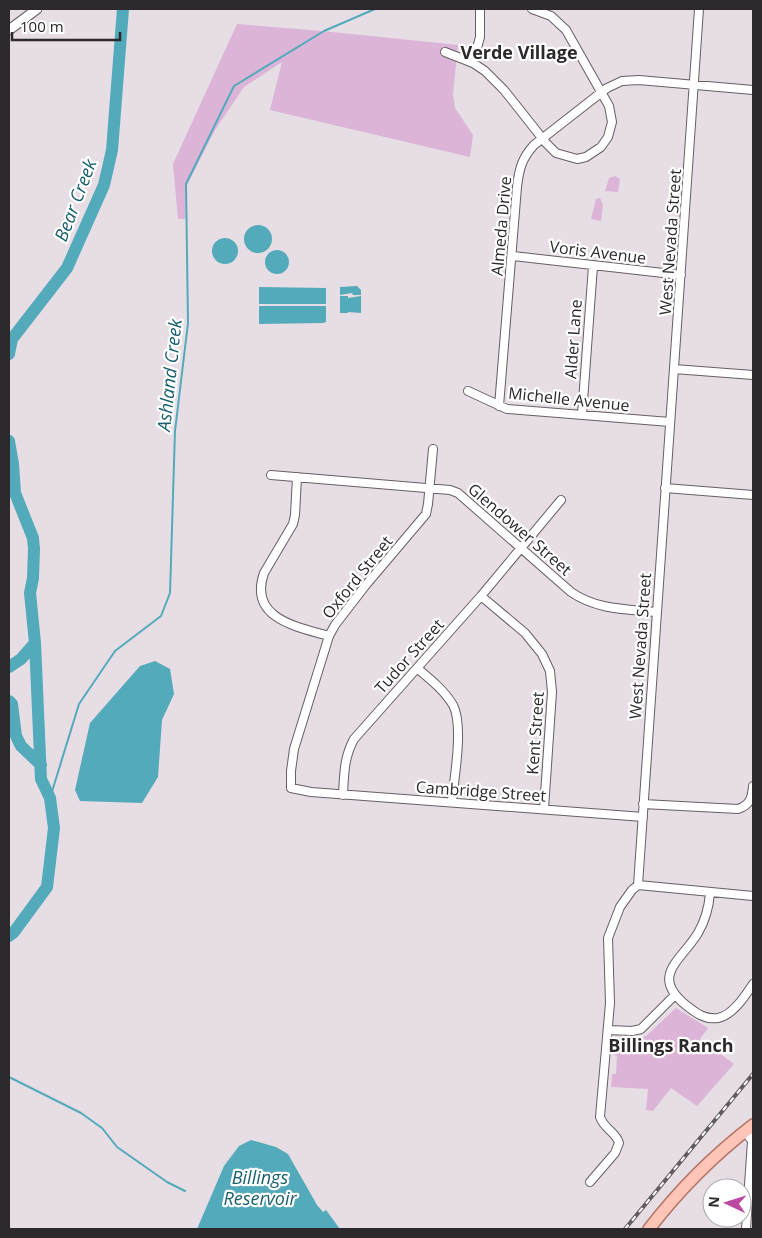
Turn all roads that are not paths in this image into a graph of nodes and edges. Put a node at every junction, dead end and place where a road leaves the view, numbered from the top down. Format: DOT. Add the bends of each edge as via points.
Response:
graph roads {
  1 [pos="37,9"];
  2 [pos="480,9"];
  3 [pos="532,9"];
  4 [pos="700,9"];
  5 [pos="9,30"];
  6 [pos="445,52"];
  7 [pos="473,63"];
  8 [pos="695,85"];
  9 [pos="753,90"];
  10 [pos="600,92"];
  11 [pos="542,138"];
  12 [pos="513,256"];
  13 [pos="593,266"];
  14 [pos="681,275"];
  15 [pos="674,369"];
  16 [pos="753,375"];
  17 [pos="468,391"];
  18 [pos="499,406"];
  19 [pos="582,415"];
  20 [pos="670,422"];
  21 [pos="432,449"];
  22 [pos="271,475"];
  23 [pos="298,477"];
  24 [pos="430,488"];
  25 [pos="665,488"];
  26 [pos="753,494"];
  27 [pos="561,500"];
  28 [pos="521,548"];
  29 [pos="481,596"];
  30 [pos="656,612"];
  31 [pos="329,636"];
  32 [pos="417,668"];
  33 [pos="753,786"];
  34 [pos="317,793"];
  35 [pos="343,794"];
  36 [pos="452,802"];
  37 [pos="643,804"];
  38 [pos="544,809"];
  39 [pos="643,817"];
  40 [pos="638,886"];
  41 [pos="710,893"];
  42 [pos="753,896"];
  43 [pos="753,984"];
  44 [pos="674,996"];
  45 [pos="609,1030"];
  46 [pos="749,1128"];
  47 [pos="590,1182"];
  48 [pos="648,1229"];
  49 [pos="746,1229"];
  1 -- 5 [label="street"];
  2 -- 7 [label="street" via="480,37"];
  3 -- 10 [label="street" via="556,19 566,30"];
  4 -- 8 [label="street, West Nevada Street"];
  6 -- 7 [label="street"];
  7 -- 11 [label="street" via="504,90"];
  8 -- 9 [label="street, Almeda Drive"];
  8 -- 10 [label="street, Almeda Drive" via="628,80"];
  8 -- 14 [label="street, West Nevada Street"];
  10 -- 11 [label="street, Almeda Drive"];
  10 -- 11 [label="street" via="609,106 612,122 608,137 597,150 582,159 570,158 556,153"];
  11 -- 12 [label="street, Almeda Drive" via="527,153 519,169"];
  12 -- 13 [label="street, Voris Avenue"];
  12 -- 18 [label="street, Almeda Drive"];
  13 -- 14 [label="street, Voris Avenue"];
  13 -- 19 [label="street, Alder Lane"];
  14 -- 15 [label="street, West Nevada Street"];
  15 -- 16 [label="street"];
  15 -- 20 [label="street, West Nevada Street"];
  17 -- 18 [label="street, Michelle Avenue"];
  18 -- 19 [label="street, Michelle Avenue"];
  19 -- 20 [label="street, Michelle Avenue"];
  20 -- 25 [label="street, West Nevada Street"];
  21 -- 24 [label="street, Oxford Street"];
  22 -- 23 [label="street, Glendower Street"];
  23 -- 24 [label="street, Glendower Street"];
  23 -- 31 [label="street" via="293,524 264,573 261,592 268,609 278,619"];
  24 -- 28 [label="street, Glendower Street" via="458,493"];
  24 -- 31 [label="street, Oxford Street" via="426,514 342,614"];
  25 -- 26 [label="street"];
  25 -- 30 [label="street, West Nevada Street"];
  27 -- 28 [label="street, Tudor Street"];
  28 -- 29 [label="street, Tudor Street"];
  28 -- 30 [label="street, Glendower Street" via="582,599 608,608"];
  29 -- 32 [label="street, Tudor Street"];
  29 -- 38 [label="street, Kent Street" via="525,633 542,654 550,671 552,692"];
  30 -- 37 [label="street, West Nevada Street"];
  31 -- 34 [label="street, Oxford Street" via="294,749 291,771 291,788"];
  32 -- 35 [label="street, Tudor Street" via="349,747 344,766"];
  32 -- 36 [label="street" via="438,687 455,710 458,735"];
  33 -- 37 [label="street" via="749,803 738,809"];
  34 -- 35 [label="street, Cambridge Street"];
  35 -- 36 [label="street, Cambridge Street"];
  36 -- 38 [label="street, Cambridge Street"];
  37 -- 39 [label="street, West Nevada Street"];
  38 -- 39 [label="street, Cambridge Street"];
  39 -- 40 [label="street, West Nevada Street"];
  40 -- 41 [label="street"];
  40 -- 45 [label="street" via="620,907 608,938"];
  41 -- 42 [label="street"];
  41 -- 44 [label="street" via="702,926 670,970"];
  43 -- 44 [label="street" via="730,1012 717,1018 699,1015"];
  44 -- 45 [label="street" via="641,1029"];
  45 -- 47 [label="street" via="600,1117 618,1139 619,1145"];
  46 -- 48 [label="main road" via="681,1190"];
  46 -- 49 [label="street" via="752,1140"];
}
